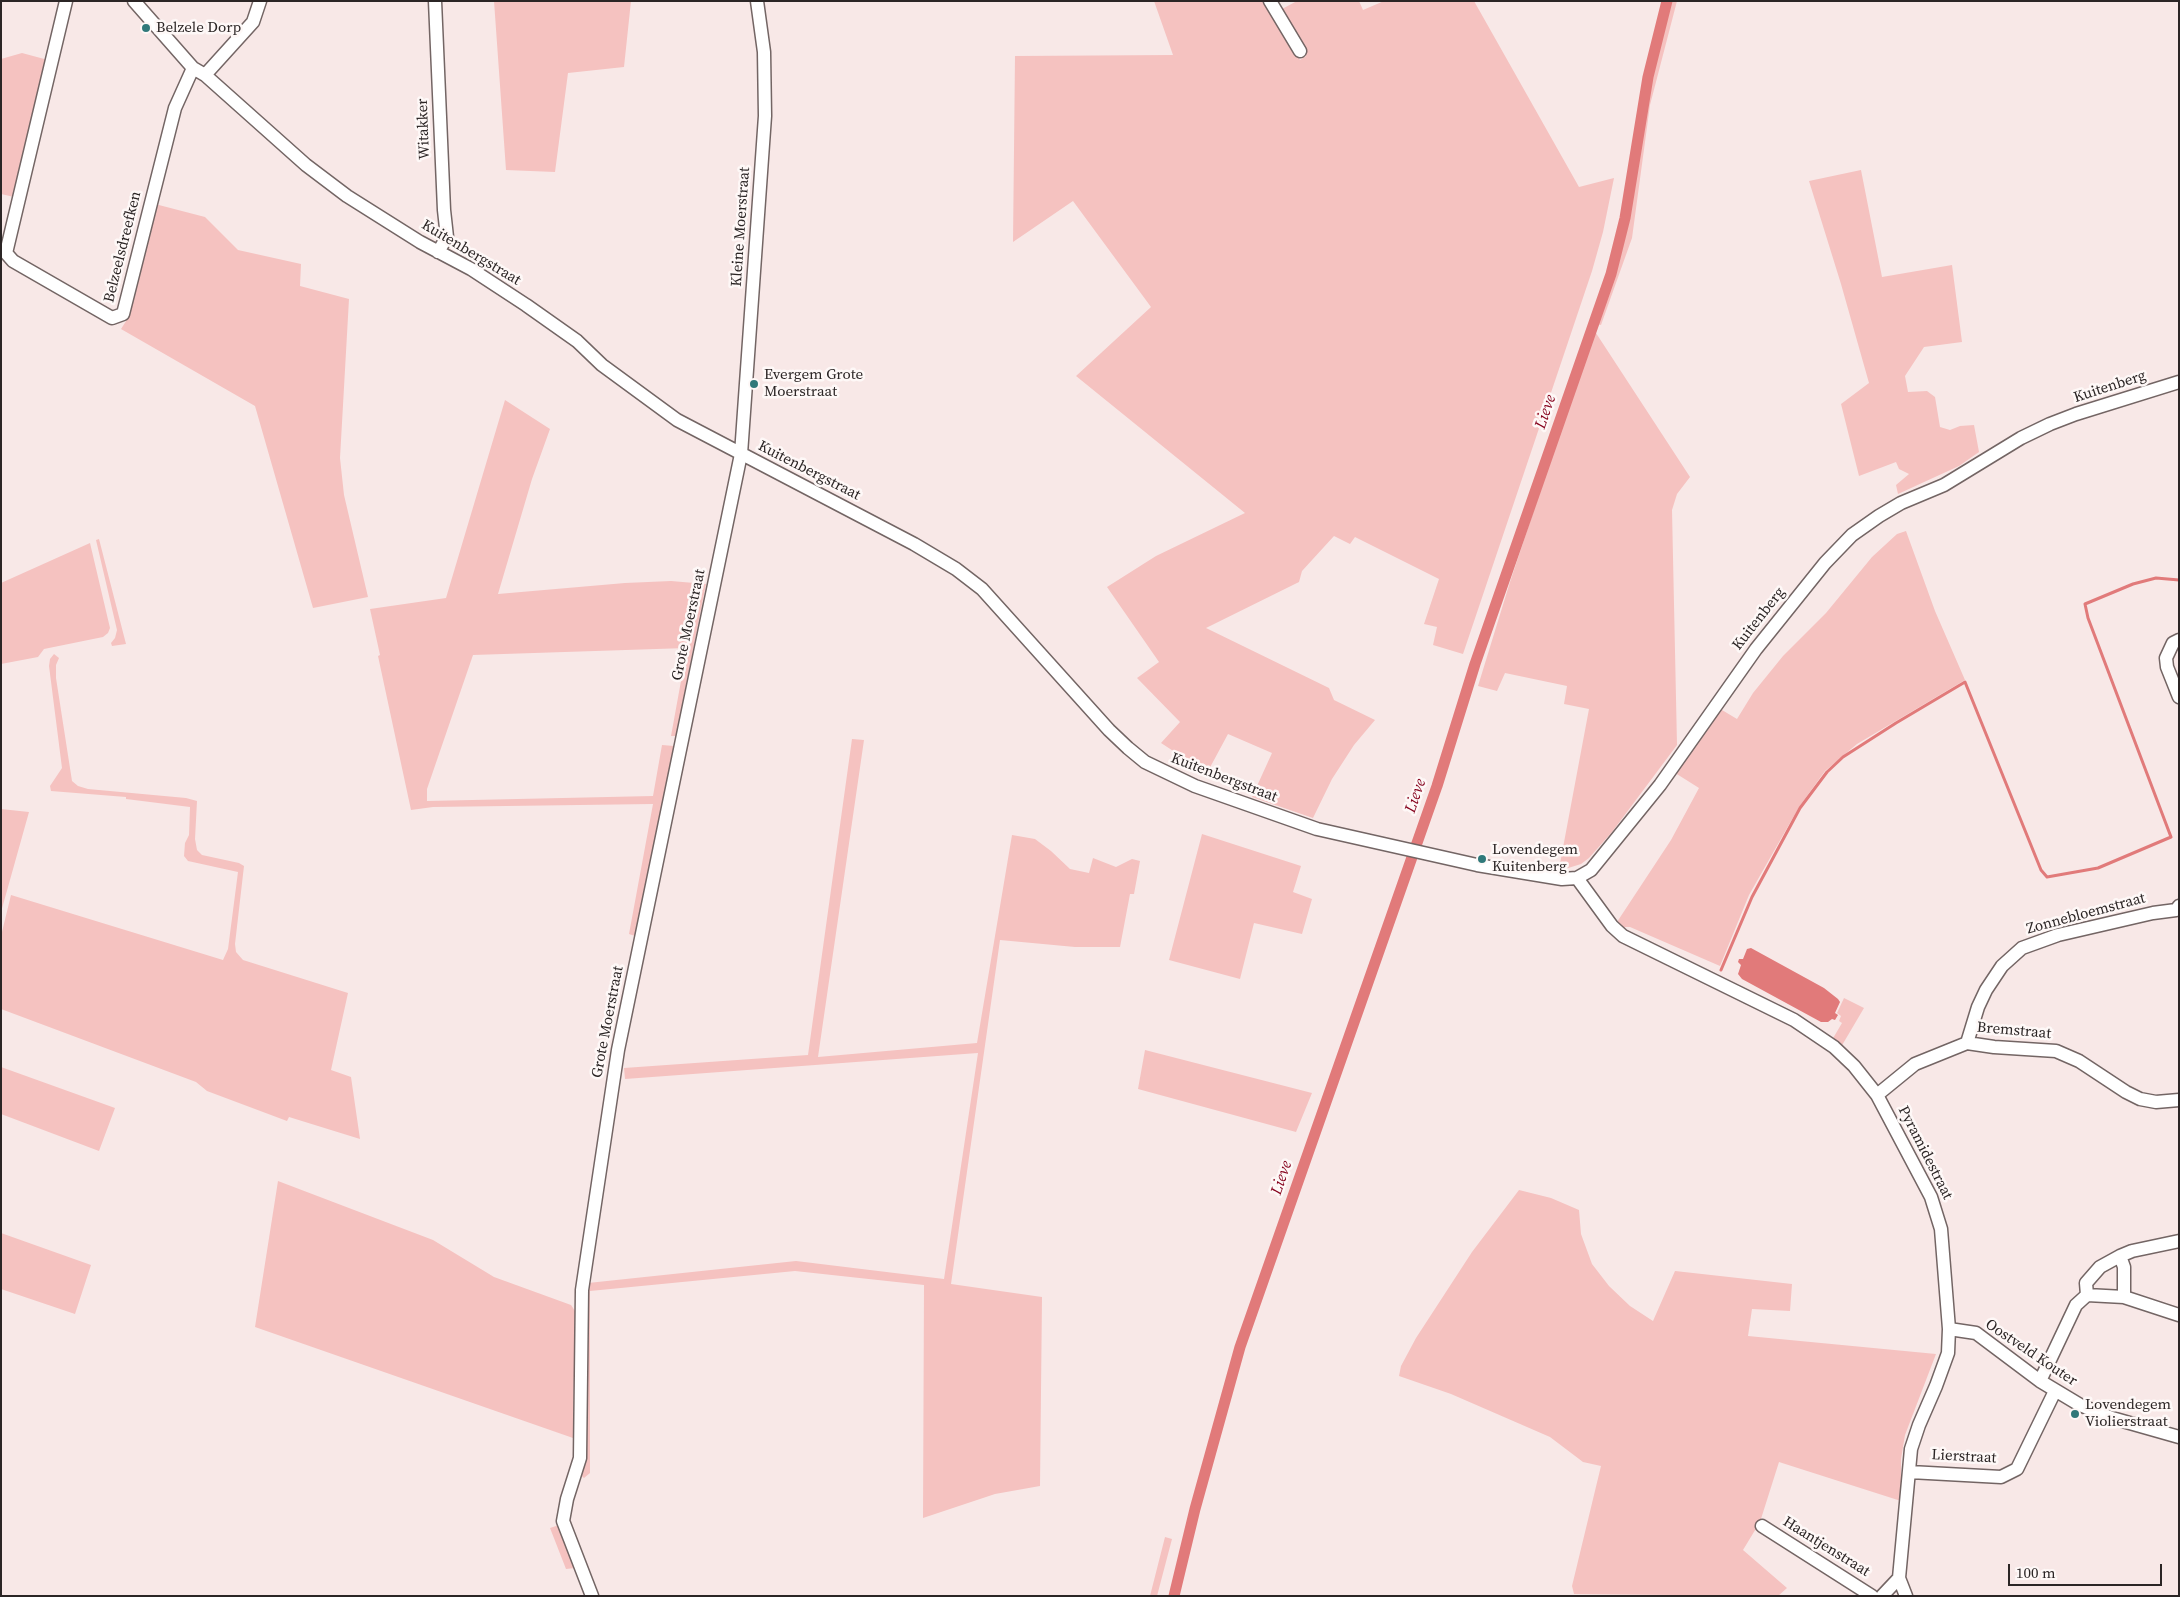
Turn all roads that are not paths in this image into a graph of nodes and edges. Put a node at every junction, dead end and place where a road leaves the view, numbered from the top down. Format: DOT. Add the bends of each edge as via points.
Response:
graph roads {
  1 [pos="66,1"];
  2 [pos="134,1"];
  3 [pos="260,1"];
  4 [pos="435,1"];
  5 [pos="757,1"];
  6 [pos="1270,1"];
  7 [pos="1300,51"];
  8 [pos="193,68"];
  9 [pos="205,75"];
  10 [pos="438,252"];
  11 [pos="5,258"];
  12 [pos="2179,382"];
  13 [pos="741,454"];
  14 [pos="2179,640"];
  15 [pos="2179,697"];
  16 [pos="1576,878"];
  17 [pos="2178,911"];
  18 [pos="1967,1043"];
  19 [pos="1877,1095"];
  20 [pos="2179,1100"];
  21 [pos="2179,1241"];
  22 [pos="2120,1256"];
  23 [pos="2087,1295"];
  24 [pos="2124,1297"];
  25 [pos="2179,1315"];
  26 [pos="1950,1329"];
  27 [pos="2040,1380"];
  28 [pos="2055,1391"];
  29 [pos="2179,1437"];
  30 [pos="1910,1472"];
  31 [pos="1762,1526"];
  32 [pos="1899,1578"];
  33 [pos="592,1596"];
  34 [pos="1872,1596"];
  35 [pos="1882,1596"];
  36 [pos="1906,1596"];
  1 -- 11 [label="street, Belzeelsdreefken"];
  2 -- 8 [label="street, Kuitenbergstraat"];
  3 -- 9 [label="street" via="253,22"];
  4 -- 10 [label="street, Witakker" via="447,237"];
  5 -- 13 [label="street, Kleine Moerstraat" via="764,52 765,116"];
  6 -- 7 [label="street"];
  8 -- 9 [label="street, Kuitenbergstraat"];
  8 -- 11 [label="street, Belzeelsdreefken" via="175,108 123,314 109,317"];
  9 -- 10 [label="street, Kuitenbergstraat" via="324,180"];
  10 -- 13 [label="street, Kuitenbergstraat" via="471,270 569,336 602,365 677,420"];
  12 -- 16 [label="street, Kuitenberg" via="2050,424 1944,485 1901,503 1852,535 1825,563 1756,649 1660,785 1606,854 1591,870"];
  13 -- 16 [label="street, Kuitenbergstraat" via="914,544 982,589 1109,730 1145,762 1194,786 1317,829 1544,877"];
  13 -- 33 [label="street, Grote Moerstraat" via="618,1050 582,1290 580,1458 563,1521"];
  14 -- 15 [label="street" via="2173,643 2166,658"];
  16 -- 19 [label="street, Pyramidestraat" via="1622,936 1794,1020 1834,1046"];
  17 -- 18 [label="street, Zonnebloemstraat" via="2153,912 2058,935 2022,948 2002,966 1986,990"];
  18 -- 19 [label="street, Bremstraat" via="1915,1064"];
  18 -- 20 [label="street, Bremstraat" via="2056,1050 2140,1099 2156,1102"];
  19 -- 26 [label="street, Pyramidestraat" via="1937,1212"];
  21 -- 22 [label="street"];
  22 -- 23 [label="street" via="2100,1267 2086,1283"];
  22 -- 24 [label="street" via="2124,1267"];
  23 -- 24 [label="street"];
  23 -- 27 [label="street" via="2076,1305"];
  24 -- 25 [label="street"];
  26 -- 27 [label="street, Oostveld Kouter" via="1976,1332"];
  26 -- 30 [label="street, Pyramidestraat" via="1948,1353 1911,1449"];
  27 -- 28 [label="street, Oostveld Kouter"];
  28 -- 29 [label="street, Oostveld Kouter" via="2112,1418"];
  28 -- 30 [label="street, Lierstraat" via="2017,1469 2001,1477"];
  30 -- 32 [label="street, Pyramidestraat"];
  31 -- 34 [label="street, Haantjenstraat"];
  32 -- 35 [label="street"];
  32 -- 36 [label="street, Pyramidestraat"];
}
